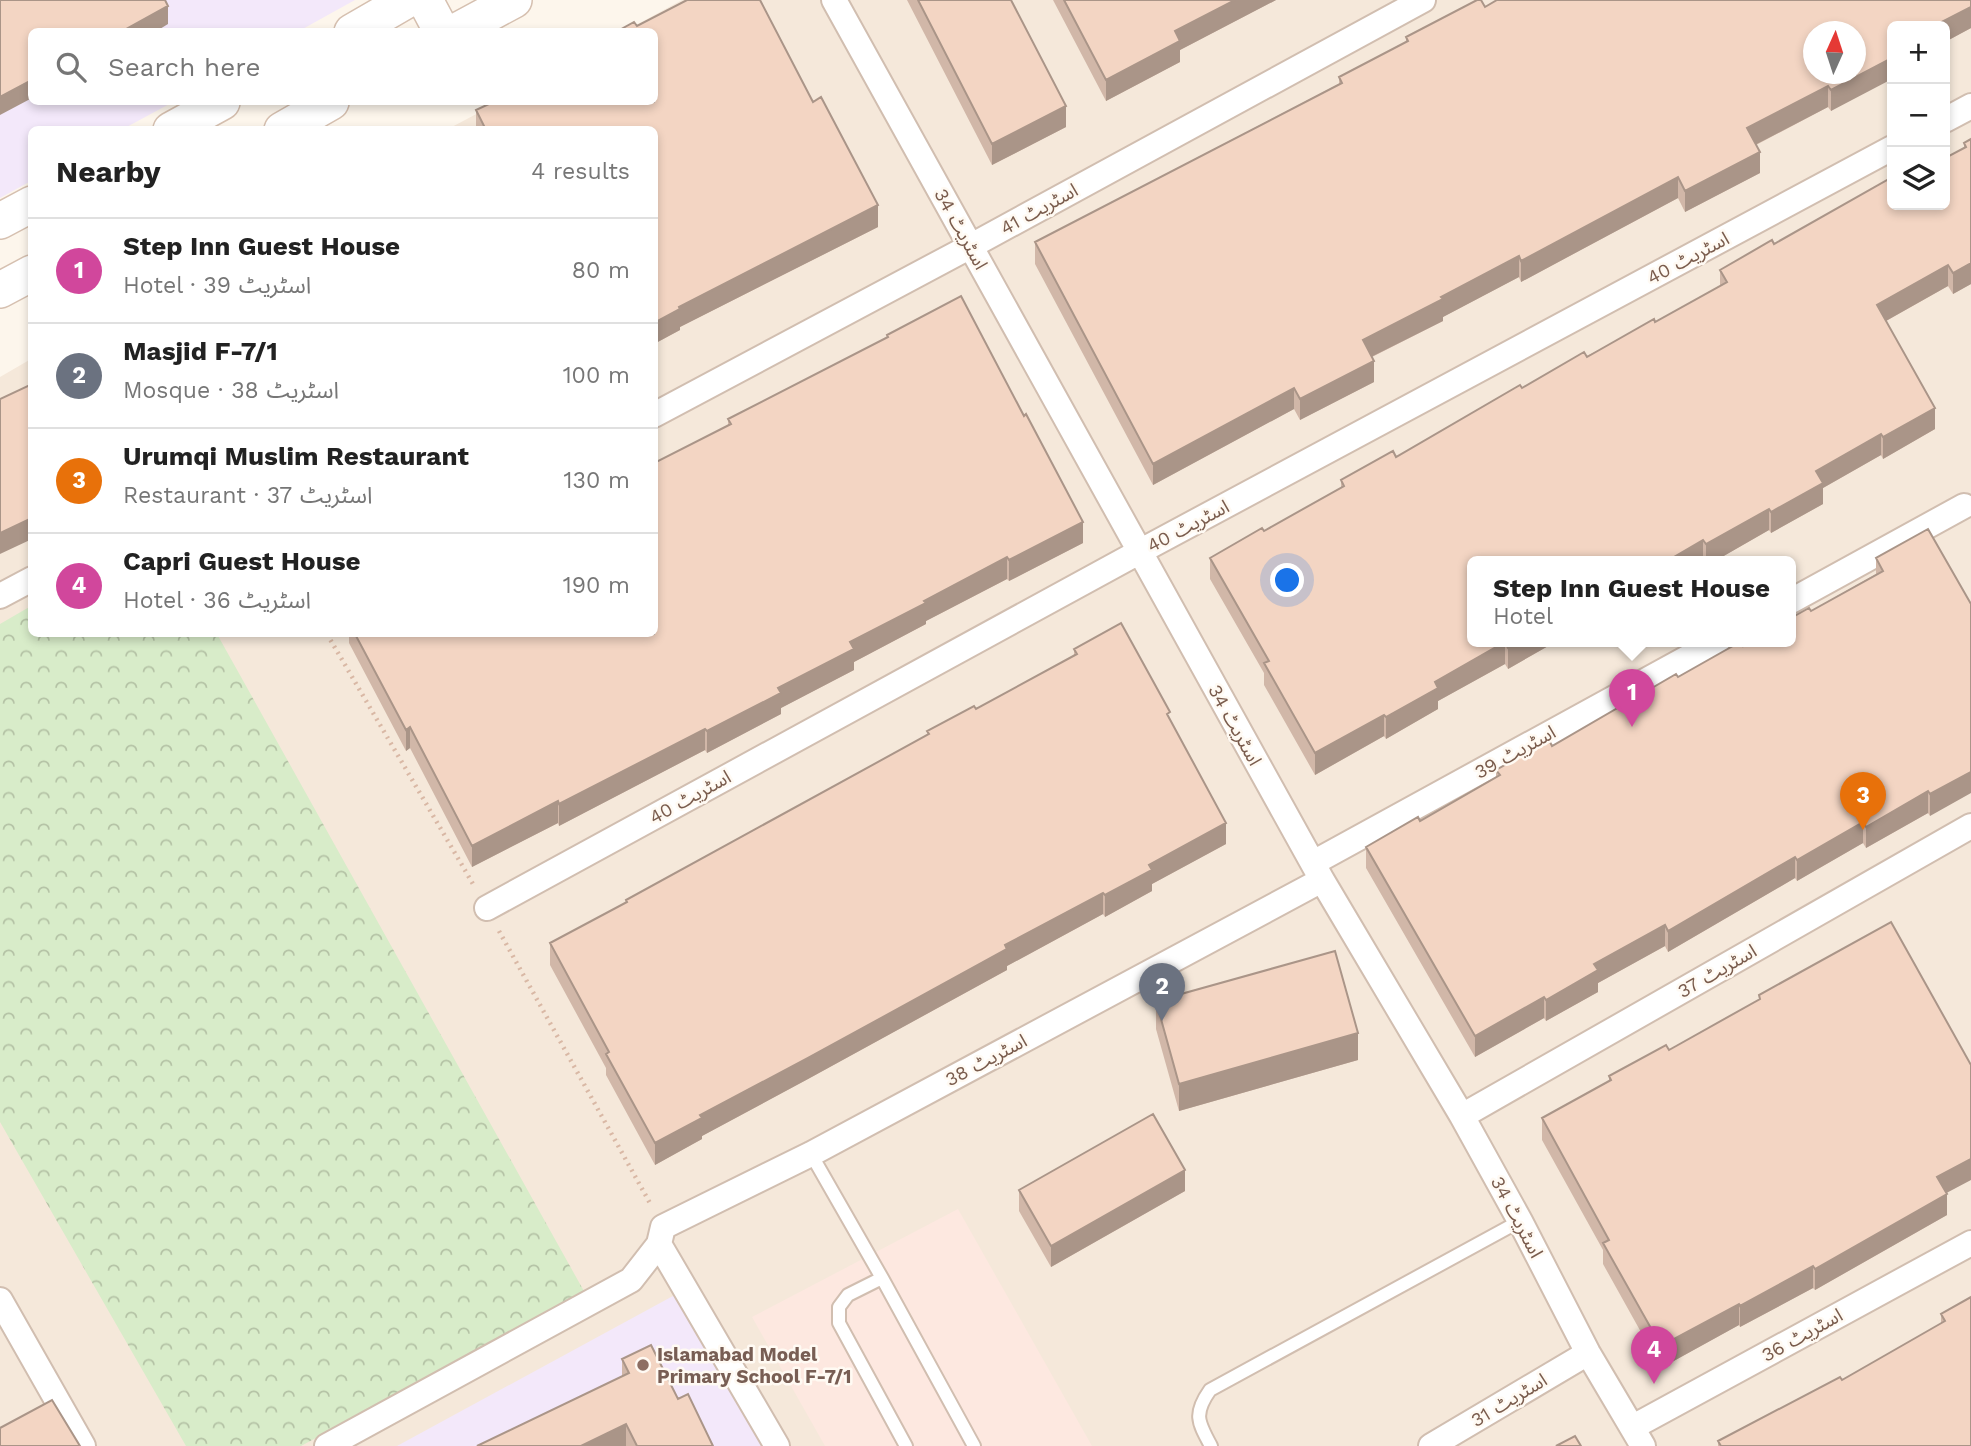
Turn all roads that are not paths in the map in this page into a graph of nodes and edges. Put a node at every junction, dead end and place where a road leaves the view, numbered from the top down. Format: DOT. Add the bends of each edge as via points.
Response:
graph roads {
  1 [pos="425,0"];
  2 [pos="514,0"];
  3 [pos="834,0"];
  4 [pos="1423,0"];
  5 [pos="440,28"];
  6 [pos="462,28"];
  7 [pos="217,105"];
  8 [pos="326,105"];
  9 [pos="1971,106"];
  10 [pos="1950,117"];
  11 [pos="178,126"];
  12 [pos="289,126"];
  13 [pos="1887,151"];
  14 [pos="28,206"];
  15 [pos="0,221"];
  16 [pos="971,246"];
  17 [pos="28,275"];
  18 [pos="0,290"];
  19 [pos="658,413"];
  20 [pos="1964,506"];
  21 [pos="1139,552"];
  22 [pos="28,581"];
  23 [pos="0,596"];
  24 [pos="1796,598"];
  25 [pos="1708,647"];
  26 [pos="1971,826"];
  27 [pos="1317,872"];
  28 [pos="487,908"];
  29 [pos="1462,1116"];
  30 [pos="811,1154"];
  31 [pos="1520,1221"];
  32 [pos="1971,1242"];
  33 [pos="659,1244"];
  34 [pos="882,1278"];
  35 [pos="0,1300"];
  36 [pos="1588,1353"];
  37 [pos="1638,1436"];
  38 [pos="83,1446"];
  39 [pos="327,1446"];
  40 [pos="777,1446"];
  41 [pos="906,1446"];
  42 [pos="974,1446"];
  43 [pos="1211,1446"];
  44 [pos="1431,1446"];
  1 -- 5 [label="street"];
  2 -- 6 [label="street"];
  3 -- 16 [label="street, اسٹریٹ 34"];
  4 -- 16 [label="street, اسٹریٹ 41"];
  7 -- 11 [label="street"];
  8 -- 12 [label="street"];
  9 -- 10 [label="street"];
  13 -- 21 [label="street, اسٹریٹ 40"];
  14 -- 15 [label="street"];
  16 -- 19 [label="street, اسٹریٹ 41"];
  16 -- 21 [label="street, اسٹریٹ 34"];
  17 -- 18 [label="street"];
  20 -- 24 [label="street"];
  21 -- 27 [label="street, اسٹریٹ 34"];
  21 -- 28 [label="street, اسٹریٹ 40"];
  22 -- 23 [label="street"];
  25 -- 27 [label="street, اسٹریٹ 39"];
  26 -- 29 [label="street, اسٹریٹ 37"];
  27 -- 29 [label="street, اسٹریٹ 34"];
  27 -- 30 [label="street, اسٹریٹ 38"];
  29 -- 31 [label="street, اسٹریٹ 34"];
  30 -- 33 [label="street, اسٹریٹ 38" via="663,1227"];
  30 -- 34 [label="lane"];
  31 -- 36 [label="street, اسٹریٹ 34"];
  31 -- 43 [label="lane" via="1210,1390 1200,1404 1199,1424"];
  32 -- 37 [label="street, اسٹریٹ 36"];
  33 -- 39 [label="street" via="631,1280"];
  33 -- 40 [label="street"];
  34 -- 41 [label="lane" via="848,1294 839,1307 839,1322"];
  34 -- 42 [label="lane"];
  35 -- 38 [label="street"];
  36 -- 37 [label="street, اسٹریٹ 34"];
  36 -- 44 [label="street, اسٹریٹ 31"];
}
